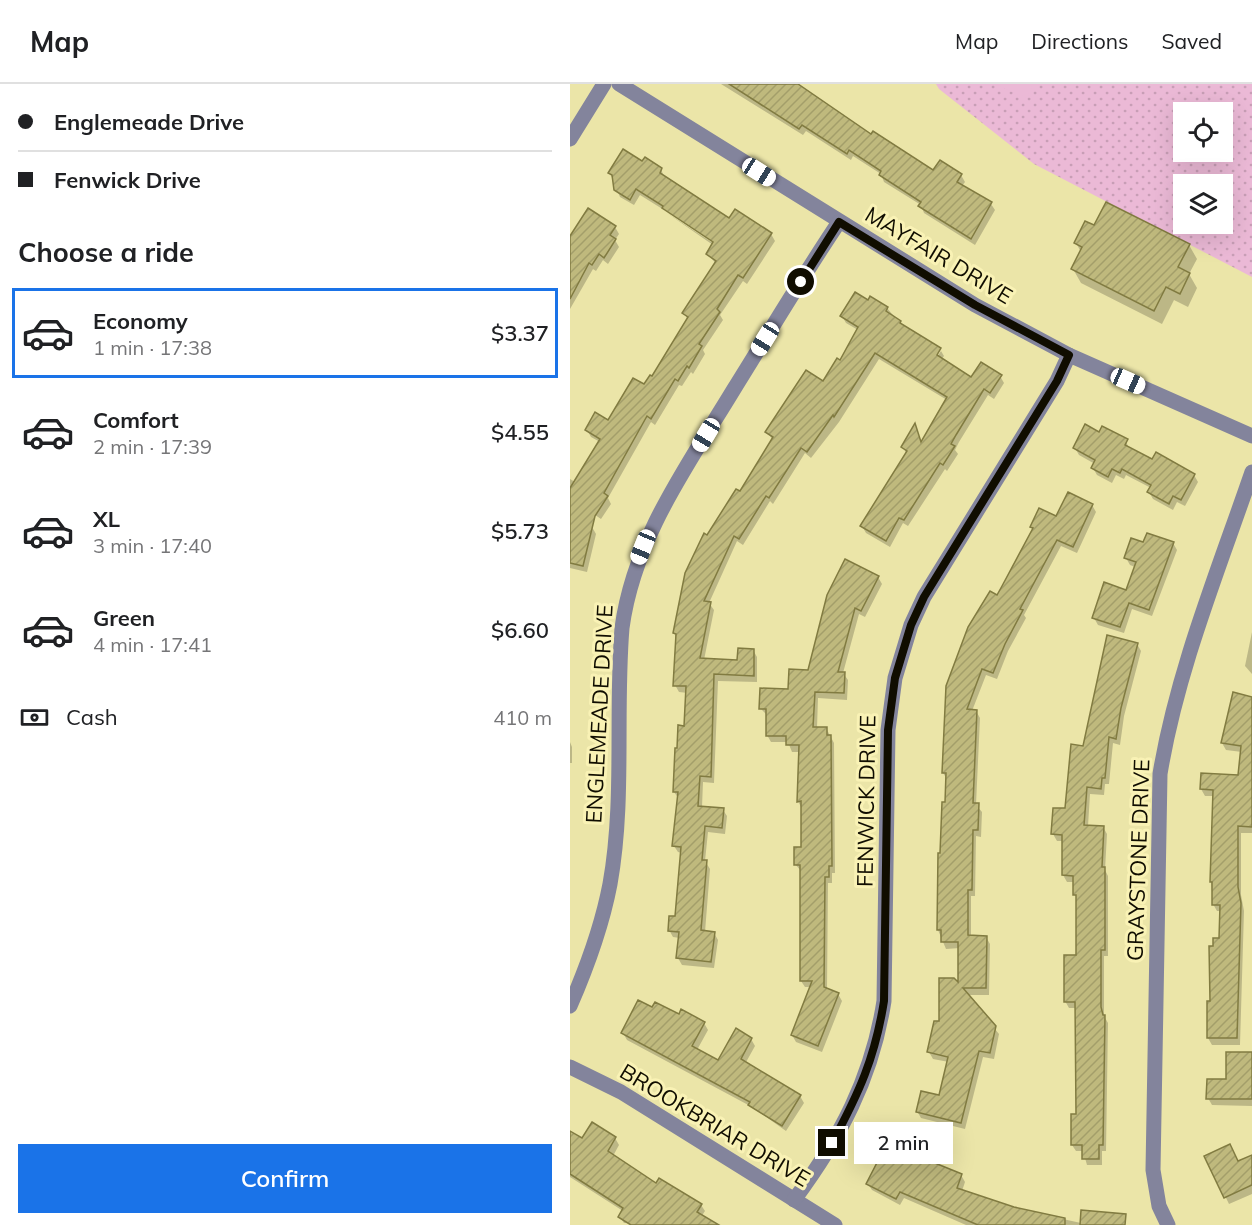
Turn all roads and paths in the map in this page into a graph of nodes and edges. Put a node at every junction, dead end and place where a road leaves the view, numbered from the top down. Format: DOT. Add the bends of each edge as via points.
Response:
graph roads {
  1 [pos="604,84"];
  2 [pos="619,84"];
  3 [pos="570,139"];
  4 [pos="839,222"];
  5 [pos="1069,355"];
  6 [pos="1252,436"];
  7 [pos="1252,472"];
  8 [pos="570,1006"];
  9 [pos="570,1067"];
  10 [pos="794,1200"];
  11 [pos="834,1225"];
  12 [pos="1168,1225"];
  1 -- 3 [label="street"];
  2 -- 4 [label="street, MAYFAIR DRIVE"];
  4 -- 5 [label="street, MAYFAIR DRIVE" via="975,305"];
  4 -- 8 [label="street, ENGLEMEADE DRIVE" via="682,474 649,531 637,562 622,628 617,809 609,885 594,943"];
  5 -- 6 [label="street, MAYFAIR DRIVE"];
  5 -- 10 [label="street, FENWICK DRIVE" via="1057,381 924,597 904,648 895,678 888,730 884,1001 878,1039 852,1106"];
  7 -- 12 [label="street, GRAYSTONE DRIVE" via="1173,711 1160,774 1153,1170 1159,1206"];
  9 -- 10 [label="street, BROOKBRIAR DRIVE" via="621,1092"];
  10 -- 11 [label="street, BROOKBRIAR DRIVE"];
}
